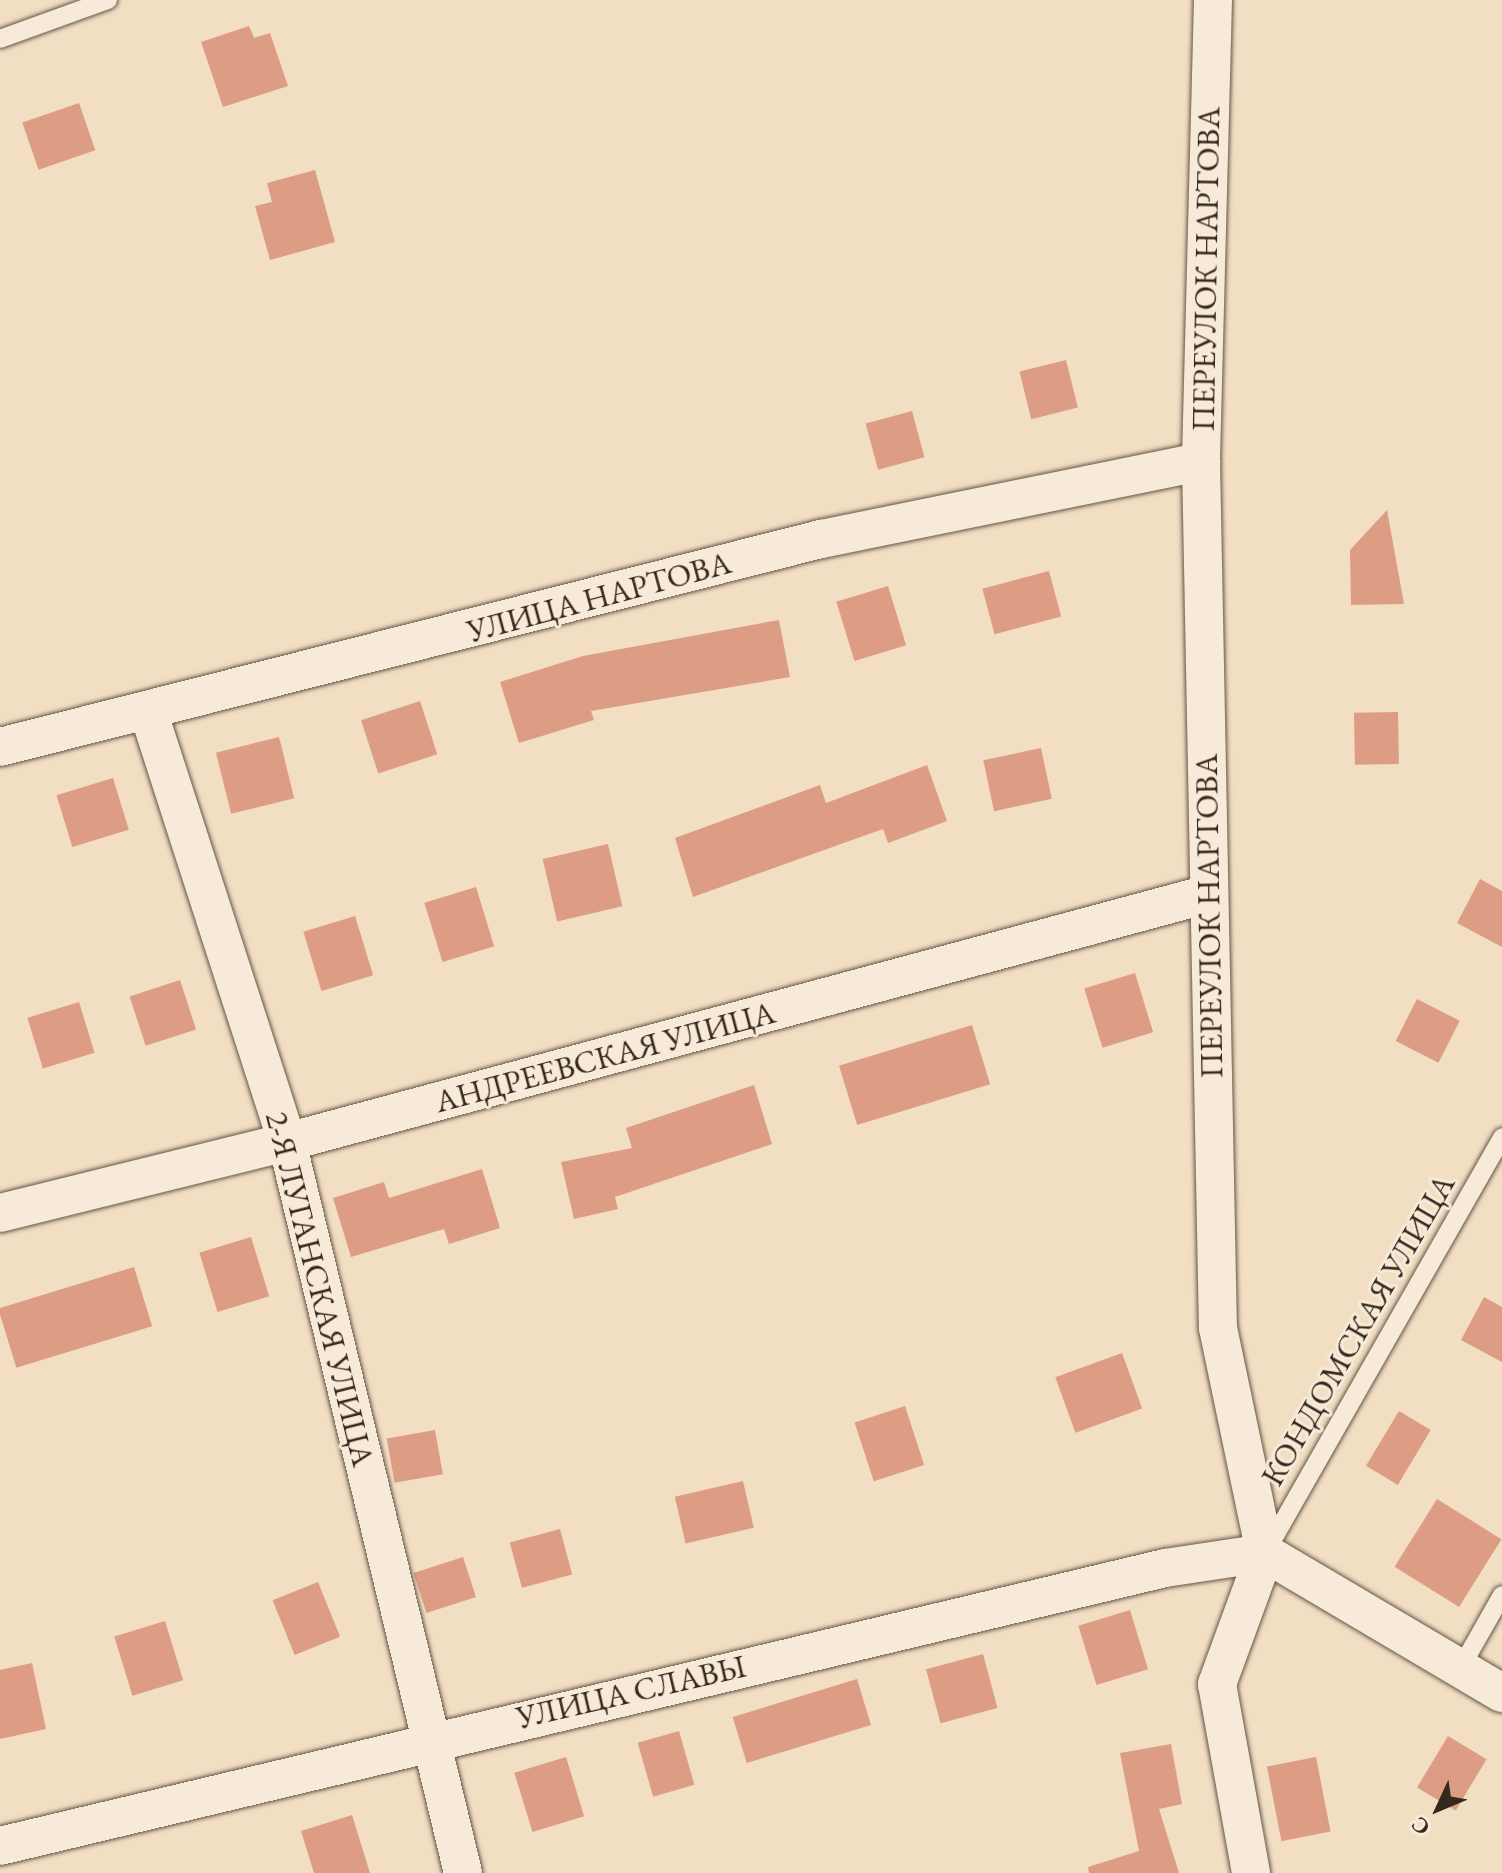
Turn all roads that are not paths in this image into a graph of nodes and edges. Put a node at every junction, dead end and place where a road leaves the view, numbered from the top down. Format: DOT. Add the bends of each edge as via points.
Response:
graph roads {
  1 [pos="108,0"];
  2 [pos="1213,0"];
  3 [pos="0,39"];
  4 [pos="1201,462"];
  5 [pos="149,714"];
  6 [pos="0,747"];
  7 [pos="1208,894"];
  8 [pos="1502,1137"];
  9 [pos="287,1142"];
  10 [pos="0,1213"];
  11 [pos="1265,1553"];
  12 [pos="1502,1595"];
  13 [pos="1460,1669"];
  14 [pos="1502,1693"];
  15 [pos="428,1740"];
  16 [pos="0,1846"];
  17 [pos="463,1873"];
  18 [pos="1251,1873"];
  1 -- 3 [label="lane"];
  2 -- 4 [label="street, ПЕРЕУЛОК НАРТОВА"];
  4 -- 5 [label="street, УЛИЦА НАРТОВА" via="821,539"];
  4 -- 7 [label="street, ПЕРЕУЛОК НАРТОВА"];
  5 -- 6 [label="street, УЛИЦА НАРТОВА"];
  5 -- 9 [label="street, 2-Я ЛУГАНСКАЯ УЛИЦА"];
  7 -- 9 [label="street, АНДРЕЕВСКАЯ УЛИЦА"];
  7 -- 11 [label="street, ПЕРЕУЛОК НАРТОВА" via="1218,1328"];
  8 -- 11 [label="lane, КОНДОМСКАЯ УЛИЦА"];
  9 -- 10 [label="street, АНДРЕЕВСКАЯ УЛИЦА"];
  9 -- 15 [label="street, 2-Я ЛУГАНСКАЯ УЛИЦА"];
  11 -- 13 [label="street"];
  11 -- 15 [label="street, УЛИЦА СЛАВЫ" via="1165,1568"];
  11 -- 18 [label="street" via="1217,1684"];
  12 -- 13 [label="lane"];
  13 -- 14 [label="street"];
  15 -- 16 [label="street, УЛИЦА СЛАВЫ"];
  15 -- 17 [label="street, 2-Я ЛУГАНСКАЯ УЛИЦА"];
}
